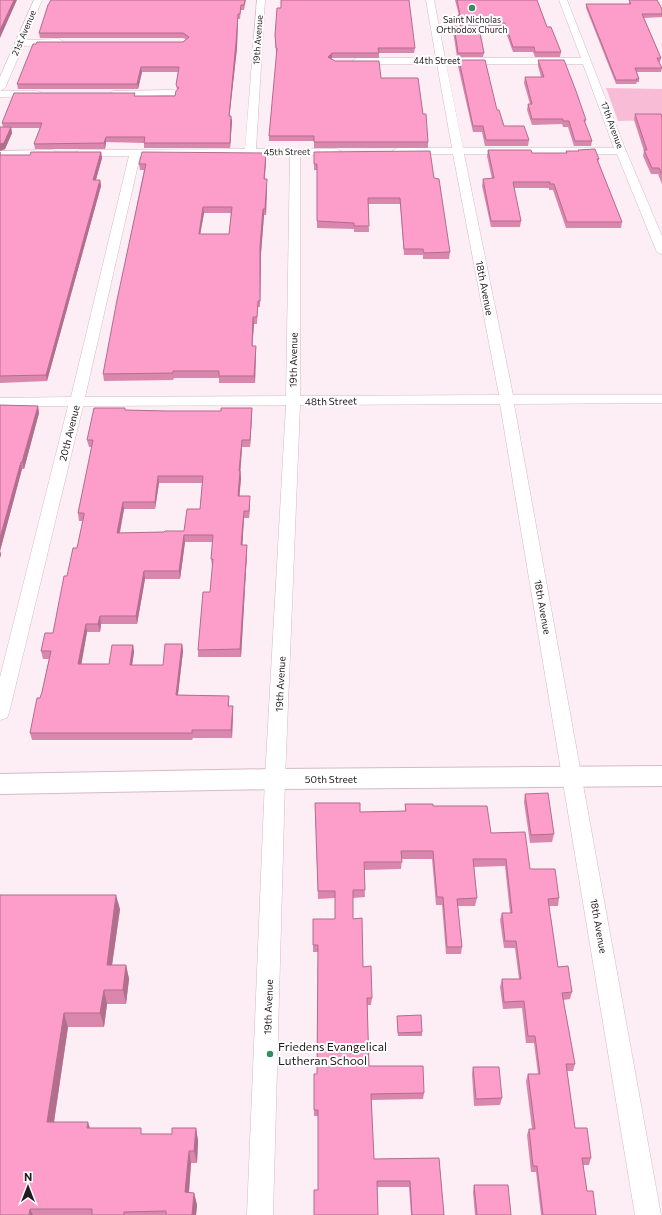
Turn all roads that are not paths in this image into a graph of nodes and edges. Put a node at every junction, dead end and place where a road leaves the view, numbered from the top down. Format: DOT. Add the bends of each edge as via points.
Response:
graph roads {
  1 [pos="38,0"];
  2 [pos="261,0"];
  3 [pos="430,0"];
  4 [pos="563,0"];
  5 [pos="66,42"];
  6 [pos="19,43"];
  7 [pos="440,61"];
  8 [pos="587,61"];
  9 [pos="350,62"];
  10 [pos="0,88"];
  11 [pos="173,93"];
  12 [pos="0,94"];
  13 [pos="47,94"];
  14 [pos="102,94"];
  15 [pos="388,151"];
  16 [pos="458,151"];
  17 [pos="621,151"];
  18 [pos="135,152"];
  19 [pos="295,152"];
  20 [pos="349,152"];
  21 [pos="250,153"];
  22 [pos="0,154"];
  23 [pos="662,250"];
  24 [pos="506,399"];
  25 [pos="662,399"];
  26 [pos="77,400"];
  27 [pos="293,401"];
  28 [pos="0,402"];
  29 [pos="0,713"];
  30 [pos="572,776"];
  31 [pos="662,776"];
  32 [pos="275,779"];
  33 [pos="0,784"];
  34 [pos="260,1215"];
  35 [pos="648,1215"];
  1 -- 6 [label="street, 21st Avenue"];
  2 -- 21 [label="street, 19th Avenue"];
  3 -- 7 [label="street, 18th Avenue"];
  4 -- 8 [label="street, 17th Avenue"];
  5 -- 6 [label="street"];
  6 -- 10 [label="street, 21st Avenue"];
  7 -- 8 [label="street, 44th Street"];
  7 -- 9 [label="street, 44th Street"];
  7 -- 16 [label="street, 18th Avenue"];
  8 -- 17 [label="street, 17th Avenue"];
  11 -- 14 [label="street"];
  12 -- 13 [label="street"];
  15 -- 16 [label="street"];
  16 -- 17 [label="street"];
  16 -- 24 [label="street, 18th Avenue"];
  17 -- 23 [label="street, 17th Avenue"];
  18 -- 21 [label="street, 45th Street"];
  18 -- 22 [label="street, 45th Street"];
  18 -- 26 [label="street, 20th Avenue"];
  19 -- 20 [label="street, 45th Street"];
  19 -- 21 [label="street, 45th Street"];
  19 -- 27 [label="street, 19th Avenue"];
  24 -- 25 [label="street, 48th Street"];
  24 -- 27 [label="street, 48th Street"];
  24 -- 30 [label="street, 18th Avenue"];
  26 -- 27 [label="street, 48th Street"];
  26 -- 28 [label="street, 48th Street"];
  26 -- 29 [label="street, 20th Avenue"];
  27 -- 32 [label="street, 19th Avenue"];
  30 -- 31 [label="street, 50th Street"];
  30 -- 32 [label="street, 50th Street"];
  30 -- 35 [label="street, 18th Avenue"];
  32 -- 33 [label="street, 50th Street"];
  32 -- 34 [label="street, 19th Avenue"];
}
